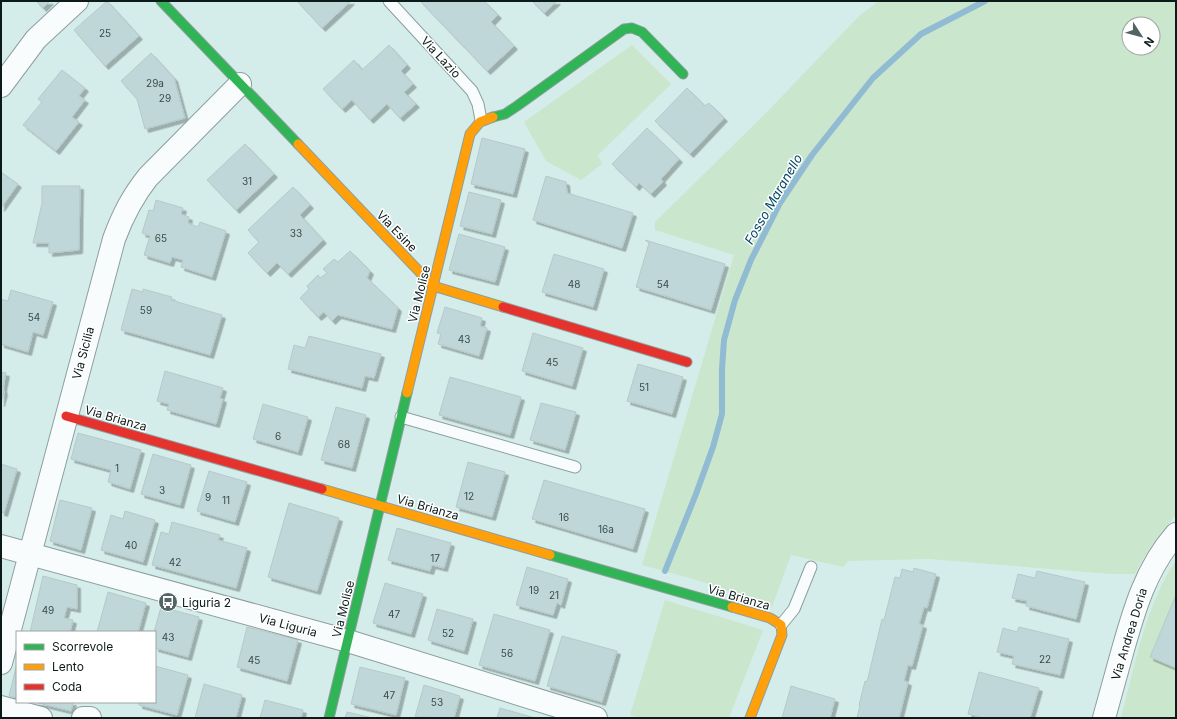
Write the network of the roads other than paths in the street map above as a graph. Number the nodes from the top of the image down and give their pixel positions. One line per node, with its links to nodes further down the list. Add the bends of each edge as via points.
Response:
1 (77, 1): 6 (street, via 36,39)
2 (161, 1): 5 (street, Via Esine)
3 (389, 1): 7 (lane, Via Lazio, via 472,91)
4 (683, 74): 7 (street, via 642,32 628,28 621,30 517,106 502,115)
5 (240, 84): 8 (street, Via Esine); 10 (street, Via Sicilia, via 148,177 135,193 123,215 114,239)
6 (1, 86)
7 (481, 120): 8 (street, Via Molise, via 470,134)
8 (434, 286): 9 (street, Via Esine); 11 (street, Via Molise)
9 (687, 362)
10 (66, 416): 13 (street, Via Brianza); 16 (street, Via Sicilia)
11 (402, 417): 12 (lane); 13 (street, Via Molise)
12 (575, 467)
13 (380, 506): 18 (street, Via Brianza, via 770,618); 19 (street, Via Molise)
14 (1176, 534): 28 (street, Via Andrea Doria, via 1155,563 1133,611)
15 (1, 546): 16 (street, Via Liguria)
16 (30, 554): 19 (street, Via Liguria); 20 (street, Via Sicilia)
17 (811, 567): 18 (lane, via 794,609)
18 (780, 625): 27 (street, via 782,635)
19 (348, 641): 25 (street, Via Molise); 26 (street, Via Liguria)
20 (1, 663)
21 (1, 707): 22 (street)
22 (41, 718)
23 (83, 718): 24 (street)
24 (90, 718)
25 (329, 718)
26 (596, 718)
27 (750, 718)
28 (1104, 718)

